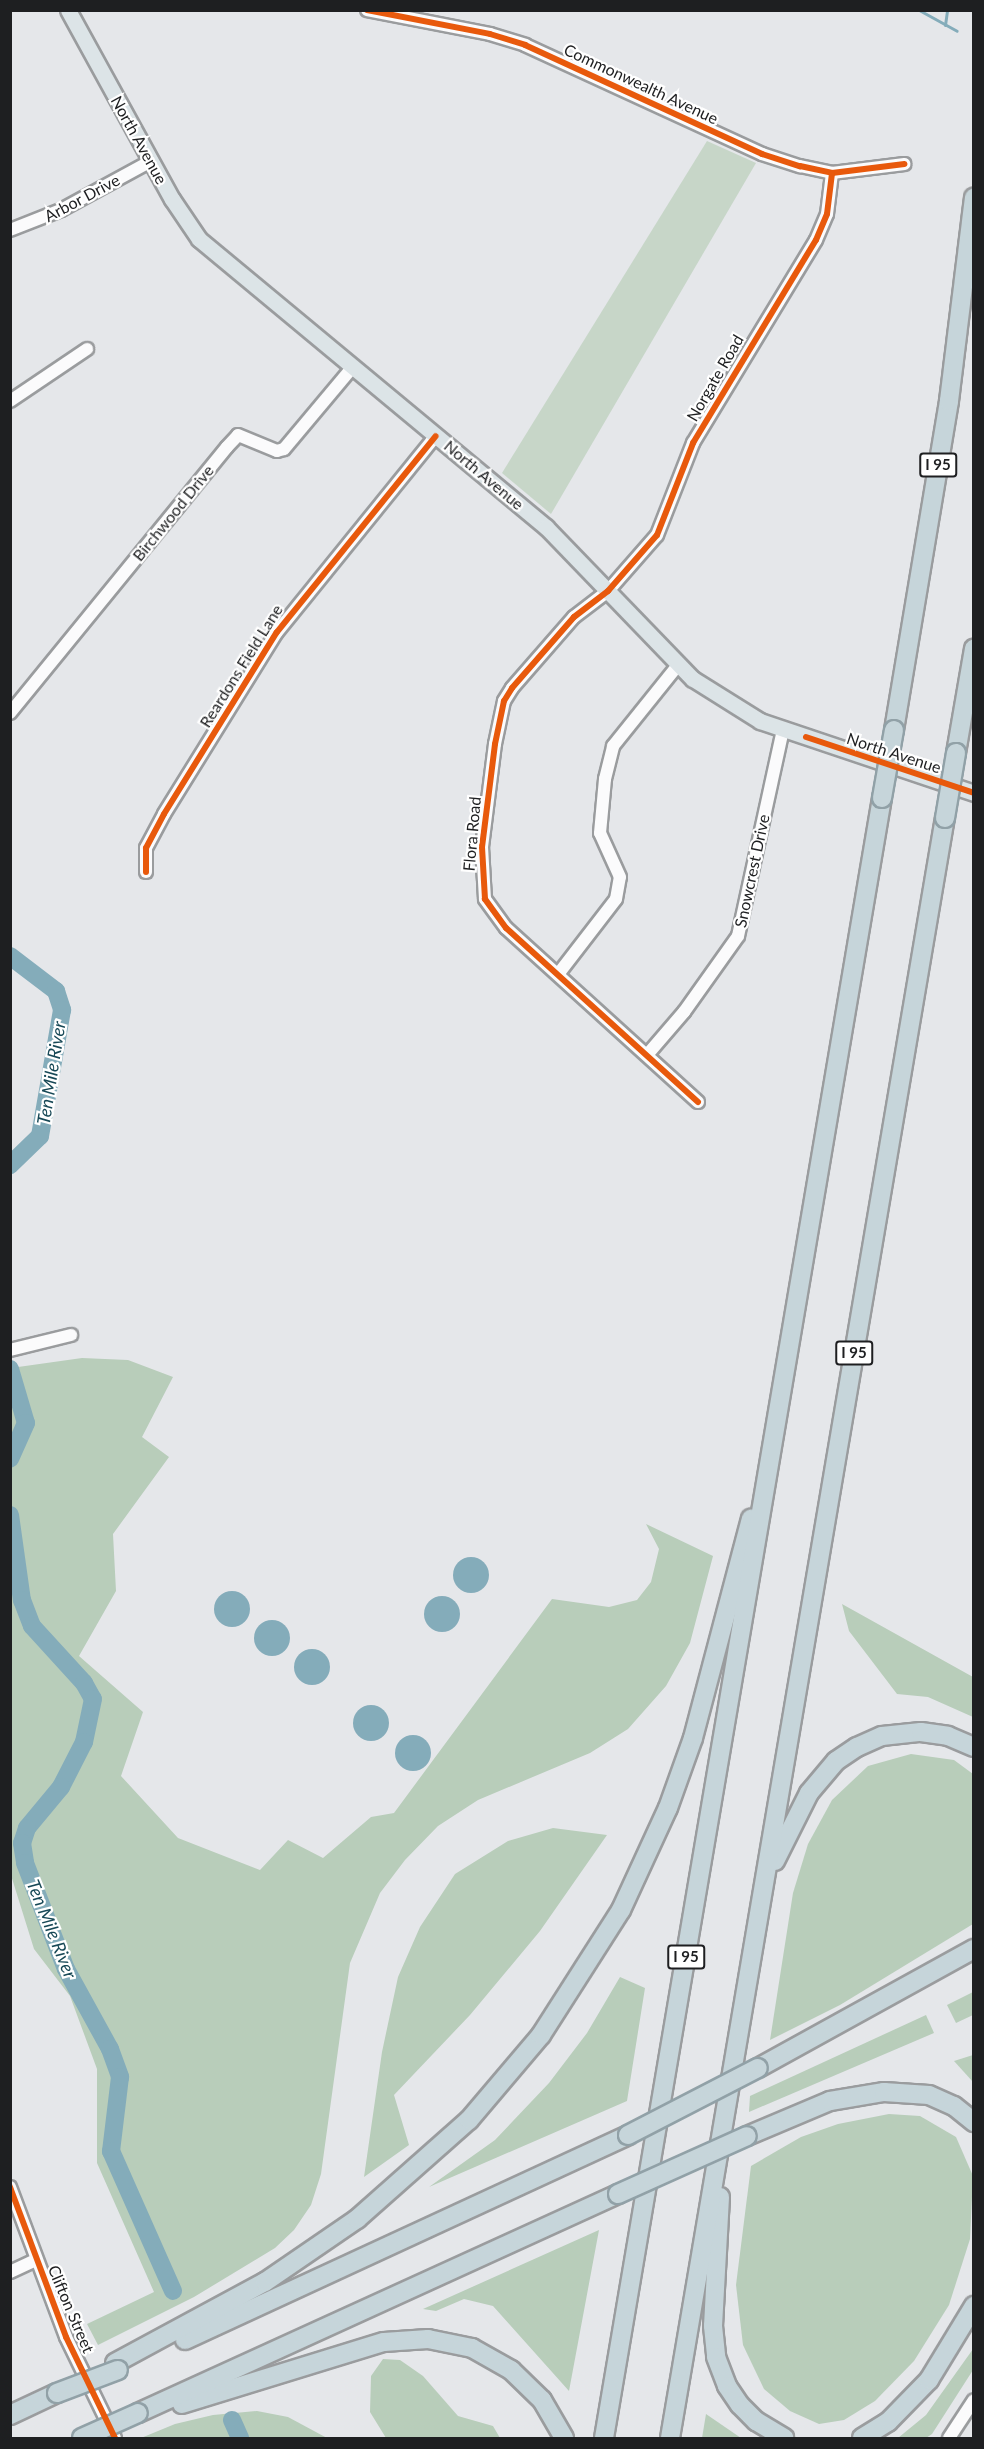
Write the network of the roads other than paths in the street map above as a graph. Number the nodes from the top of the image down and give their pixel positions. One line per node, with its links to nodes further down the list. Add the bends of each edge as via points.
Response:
1 (68, 10): 3 (main road, North Avenue)
2 (367, 10): 5 (street, Commonwealth Avenue, via 490,33 525,45 762,154)
3 (151, 161): 7 (street, Arbor Drive, via 61,210); 9 (main road, North Avenue, via 200,238)
4 (904, 164): 5 (street, Commonwealth Avenue)
5 (832, 173): 12 (street, Norgate Road, via 827,214 816,240 693,443 657,535)
6 (974, 198): 24 (highway, I 95, bridge, via 949,400)
7 (10, 230)
8 (87, 350): 10 (street)
9 (352, 368): 11 (main road, North Avenue); 15 (street, Birchwood Drive, via 285,448 277,451 238,435)
10 (10, 401)
11 (436, 436): 12 (main road, North Avenue, via 546,527); 18 (street, Reardons Field Lane, via 277,632 164,814 146,848)
12 (608, 591): 14 (main road, North Avenue); 19 (street, Flora Road, via 574,617 512,688 504,701 495,744 482,847 484,898 506,928)
13 (974, 649): 26 (highway, I 95, bridge)
14 (679, 664): 16 (main road, North Avenue, via 720,699); 19 (street, via 613,746 605,779 600,833 620,877 616,900)
15 (10, 712)
16 (783, 729): 17 (main road, North Avenue); 20 (street, Snowcrest Drive, via 738,936 684,1012)
17 (974, 794)
18 (146, 872)
19 (559, 973): 20 (street, Flora Road)
20 (647, 1055): 21 (street, Flora Road)
21 (698, 1102)
22 (71, 1335): 23 (street)
23 (10, 1350)
24 (767, 1475): 34 (highway, via 741,1548 699,1715 668,1808 617,1918 541,2035 469,2120 357,2219 265,2283); 42 (highway, I 95)
25 (974, 1747): 26 (highway, via 934,1733 908,1732 882,1736 846,1753 827,1771 801,1807)
26 (764, 1888): 29 (highway, I 95)
27 (974, 1949): 34 (highway, bridge, via 628,2135)
28 (974, 2122): 37 (highway, bridge, via 954,2106 929,2095 884,2092 830,2101 618,2194)
29 (718, 2153): 43 (highway, I 95); 44 (highway, via 720,2213 713,2326 716,2357 722,2376 740,2405)
30 (10, 2187): 31 (street, Clifton Street)
31 (36, 2260): 32 (street); 40 (street, Clifton Street, via 66,2337)
32 (10, 2272)
33 (974, 2306): 45 (highway, via 929,2380 888,2422)
34 (116, 2366): 36 (highway, bridge)
35 (974, 2400): 46 (street)
36 (10, 2415)
37 (140, 2417): 38 (highway, bridge); 39 (highway); 41 (highway, via 384,2342 428,2339 472,2348 511,2370 542,2400)
38 (82, 2439)
39 (107, 2439)
40 (115, 2439)
41 (564, 2439)
42 (604, 2439)
43 (670, 2439)
44 (784, 2439)
45 (862, 2439)
46 (949, 2439)

